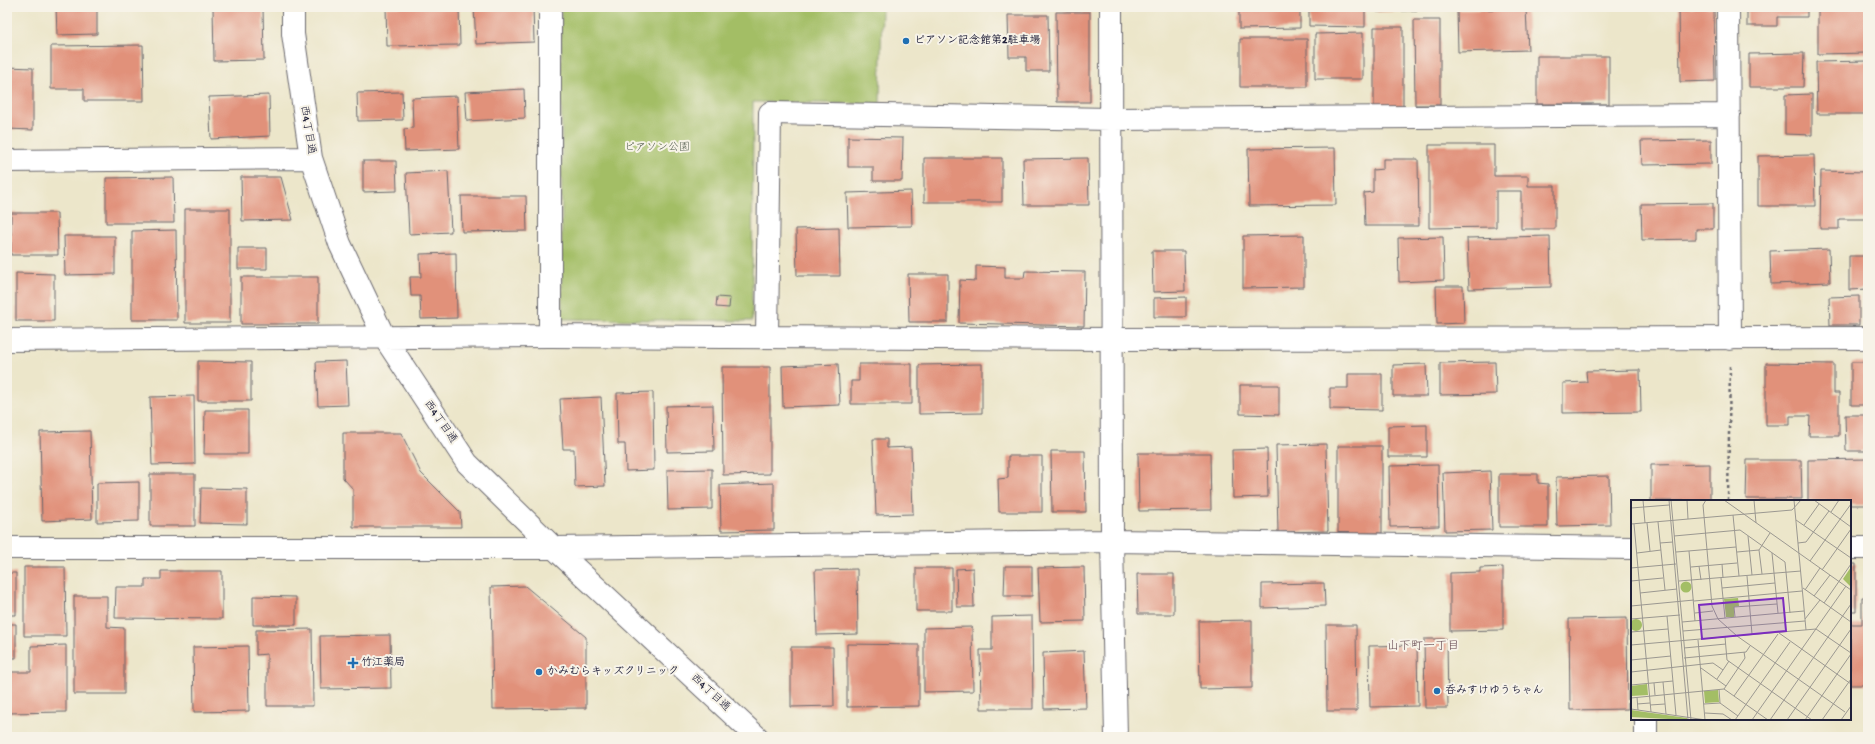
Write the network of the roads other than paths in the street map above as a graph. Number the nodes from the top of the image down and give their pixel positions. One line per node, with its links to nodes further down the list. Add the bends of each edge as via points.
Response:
1 (293, 7): 7 (street, 西4丁目通, via 293,34)
2 (550, 7): 9 (street)
3 (1111, 7): 6 (street)
4 (1728, 7): 5 (street)
5 (1728, 115): 6 (street); 14 (street)
6 (1111, 119): 10 (street, via 770,113); 13 (street)
7 (311, 158): 8 (street); 11 (street, 西4丁目通, via 340,244)
8 (7, 161)
9 (550, 336): 10 (street); 11 (street)
10 (767, 336): 13 (street)
11 (384, 337): 15 (street); 18 (street, 西4丁目通, via 467,463)
12 (1868, 338): 14 (street)
13 (1112, 339): 14 (street); 16 (street)
14 (1730, 339)
15 (7, 340)
16 (1112, 541): 18 (street); 19 (street); 24 (street)
17 (7, 548): 18 (street)
18 (554, 548): 23 (street, 西4丁目通)
19 (1631, 548)
20 (1851, 548): 21 (street)
21 (1868, 548)
22 (1646, 720): 25 (street)
23 (757, 737)
24 (1116, 737)
25 (1646, 737)

